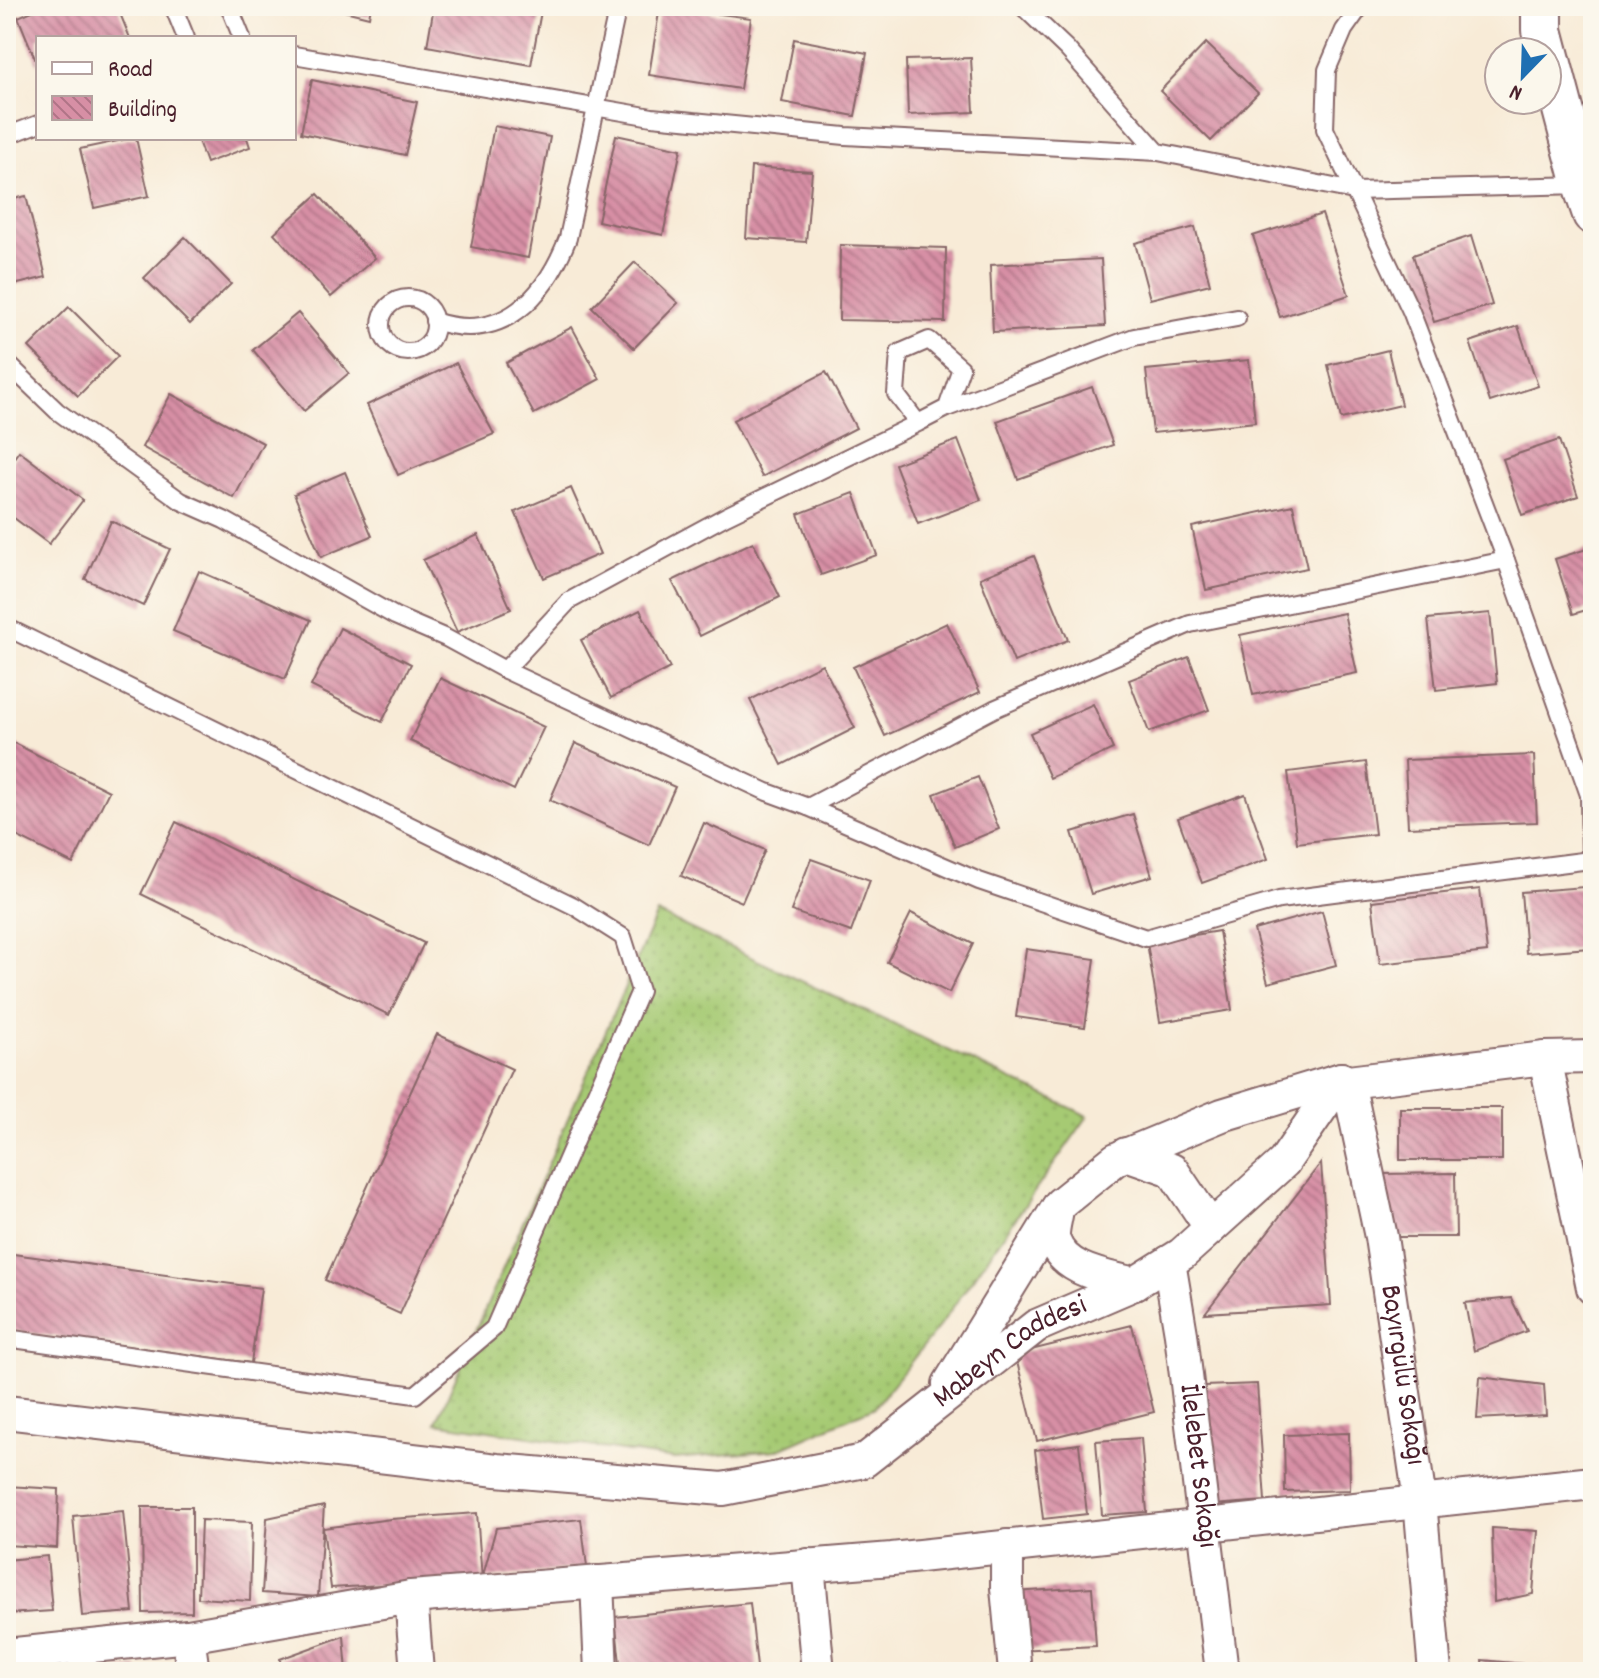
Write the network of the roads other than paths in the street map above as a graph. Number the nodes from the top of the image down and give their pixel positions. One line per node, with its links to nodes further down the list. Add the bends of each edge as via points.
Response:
1 (173, 6): 7 (lane)
2 (229, 6): 8 (lane)
3 (618, 6): 10 (lane)
4 (1022, 6): 13 (lane)
5 (1361, 6): 14 (lane, via 1327,70 1325,129)
6 (1542, 6): 15 (street, via 1542,30)
7 (185, 36)
8 (241, 36)
9 (296, 55): 10 (lane)
10 (597, 106): 13 (lane, via 652,117 845,136); 17 (lane, via 568,238 542,289 499,322 466,328)
11 (36, 125): 12 (lane)
12 (6, 136)
13 (1158, 152): 14 (lane)
14 (1354, 191): 15 (lane); 21 (lane, via 1411,311)
15 (1588, 199)
16 (1237, 318): 19 (lane, via 1134,337)
17 (434, 321)
18 (6, 362): 23 (lane, via 57,411 181,501)
19 (947, 408): 20 (lane); 20 (lane, via 961,368 929,340 899,353 896,394)
20 (918, 423): 23 (lane, via 726,516 569,601)
21 (1506, 560): 24 (lane, via 1190,624 994,709); 24 (lane, via 1589,795 1590,860 1279,900 1146,938 979,881)
22 (6, 627): 34 (lane, via 574,906 623,937 640,991 494,1328 415,1395)
23 (505, 670): 24 (lane)
24 (808, 807)
25 (1593, 1057): 26 (street, Mabeyn Caddesi)
26 (1545, 1058): 27 (street, Mabeyn Caddesi); 33 (street)
27 (1344, 1080): 28 (street, Mabeyn Caddesi, via 1222,1115); 30 (street, Mabeyn Caddesi, via 1284,1162); 38 (street, Bayırgülü Sokağı, via 1381,1237)
28 (1126, 1154): 29 (street, Mabeyn Caddesi); 30 (street, via 1172,1170)
29 (1057, 1209): 32 (street, via 1053,1238 1063,1258); 35 (street, Mabeyn Caddesi)
30 (1211, 1228): 31 (street, Mabeyn Caddesi)
31 (1169, 1262): 32 (street, Mabeyn Caddesi); 39 (street, İlelebet Sokağı)
32 (1134, 1284): 35 (street, Mabeyn Caddesi, via 1036,1326)
33 (1593, 1288)
34 (6, 1338)
35 (938, 1401): 36 (street, via 864,1461 723,1489 497,1470)
36 (6, 1412)
37 (1593, 1483): 38 (street)
38 (1420, 1501): 39 (street); 52 (street, Bayırgülü Sokağı)
39 (1204, 1525): 40 (street); 51 (street, İlelebet Sokağı)
40 (1007, 1546): 41 (street); 50 (street)
41 (808, 1565): 42 (street); 49 (street)
42 (597, 1582): 43 (street); 48 (street)
43 (411, 1597): 44 (street); 47 (street)
44 (188, 1636): 45 (street); 46 (street)
45 (6, 1655)
46 (193, 1672)
47 (417, 1672)
48 (601, 1672)
49 (818, 1672)
50 (1015, 1672)
51 (1222, 1672)
52 (1435, 1672)

